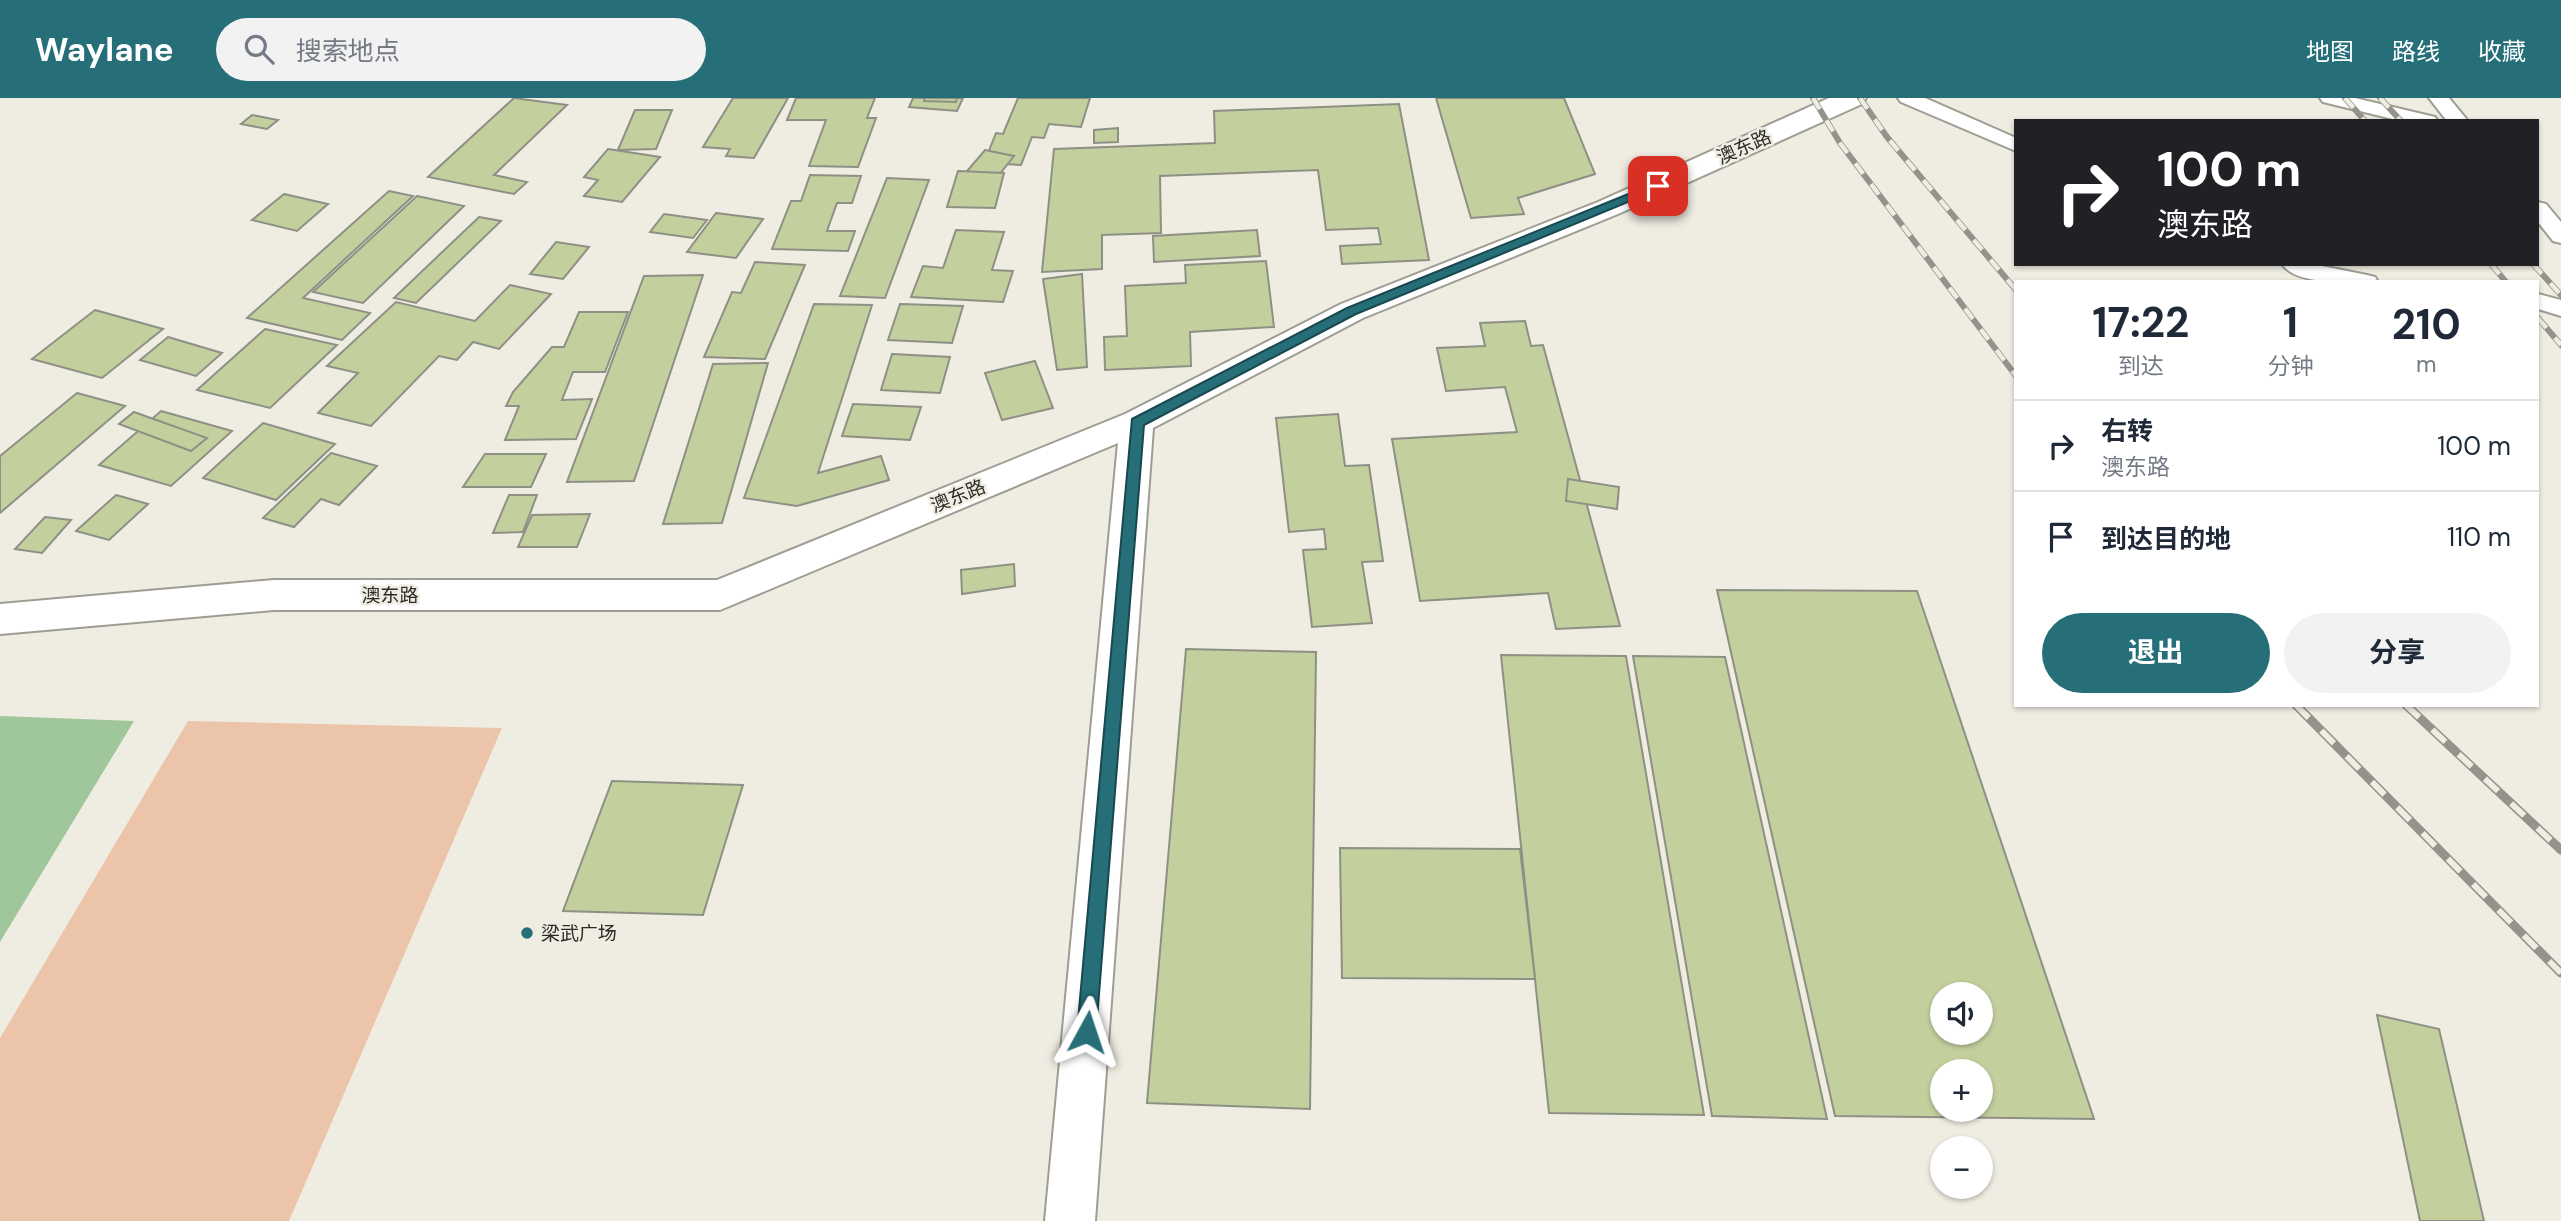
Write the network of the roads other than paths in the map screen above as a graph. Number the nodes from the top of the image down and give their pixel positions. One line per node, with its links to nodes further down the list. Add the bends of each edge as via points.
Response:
1 (1852, 98): 12 (street, 澳东路, via 1608,208 1352,311)
2 (1908, 98): 7 (lane)
3 (2330, 98): 5 (lane)
4 (2439, 98): 6 (lane)
5 (2419, 119)
6 (2456, 119)
7 (2014, 144)
8 (2539, 210): 9 (lane)
9 (2561, 236)
10 (2297, 266): 11 (lane)
11 (2357, 280)
12 (1137, 422): 13 (street, 澳东路, via 720,595 274,595); 14 (street)
13 (0, 619)
14 (1070, 1221)

